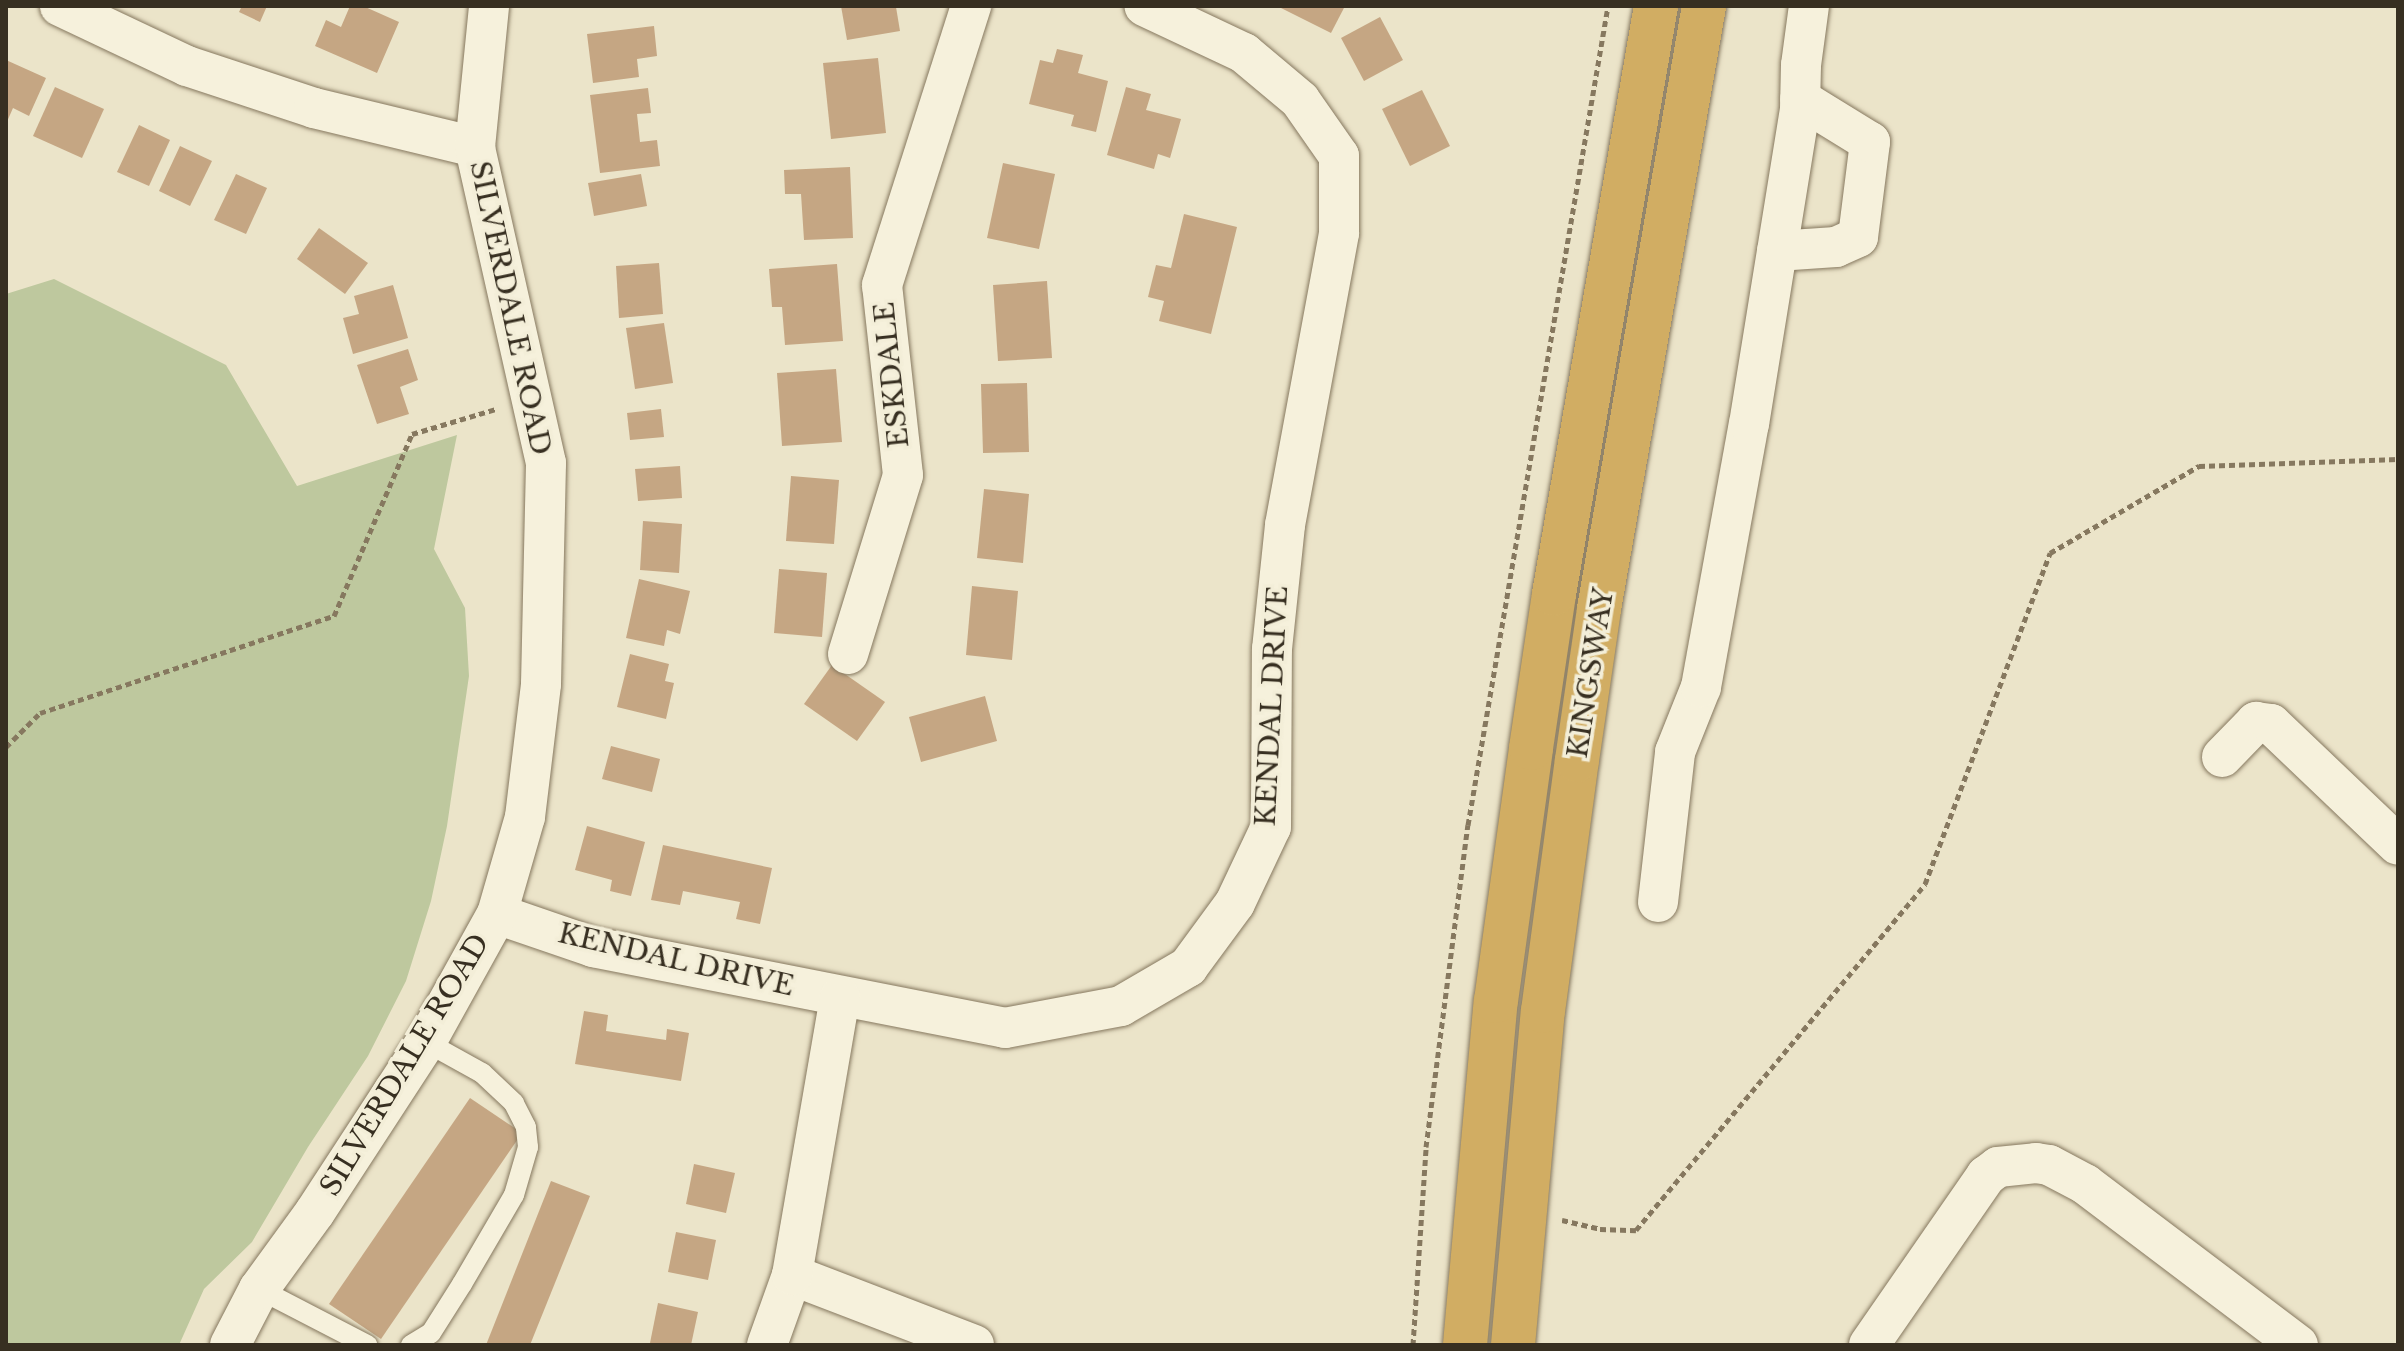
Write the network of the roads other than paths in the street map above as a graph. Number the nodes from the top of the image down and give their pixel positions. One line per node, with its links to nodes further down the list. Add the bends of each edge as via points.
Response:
1 (60, 6): 9 (street, via 201,70 314,108)
2 (489, 6): 9 (street, SILVERDALE ROAD)
3 (971, 6): 11 (street, ESKDALE, via 882,285 903,475)
4 (1144, 6): 16 (street, KENDAL DRIVE, via 1244,53 1300,100 1339,156 1339,233 1285,525 1272,649 1271,827 1235,903 1188,967 1121,1006 1005,1028)
5 (1656, 6): 25 (highway, KINGSWAY, via 1528,763 1496,1001)
6 (1704, 6): 26 (highway, KINGSWAY, via 1599,609 1543,1011)
7 (1809, 6): 8 (street)
8 (1800, 99): 10 (street); 10 (street, via 1870,142 1858,237 1836,247)
9 (475, 147): 15 (street, SILVERDALE ROAD, via 546,463 541,684 525,817)
10 (1777, 251): 14 (street, via 1704,671 1675,752)
11 (848, 654)
12 (2222, 757): 13 (street, via 2256,722 2271,724)
13 (2398, 845)
14 (1658, 902)
15 (497, 914): 16 (street, KENDAL DRIVE, via 593,947); 17 (street, SILVERDALE ROAD)
16 (840, 997): 18 (street)
17 (426, 1042): 19 (street, SILVERDALE ROAD); 22 (lane, via 482,1073 514,1103 526,1127 528,1147 514,1195 462,1284 431,1333)
18 (792, 1275): 23 (street); 24 (street)
19 (259, 1289): 20 (street, SILVERDALE ROAD); 21 (lane)
20 (230, 1345)
21 (367, 1345)
22 (411, 1345)
23 (767, 1345)
24 (974, 1345)
25 (1465, 1345)
26 (1513, 1345)
27 (1869, 1345): 28 (street, via 1986,1176 1998,1167 2024,1163 2049,1165 2085,1184)
28 (2298, 1345)

